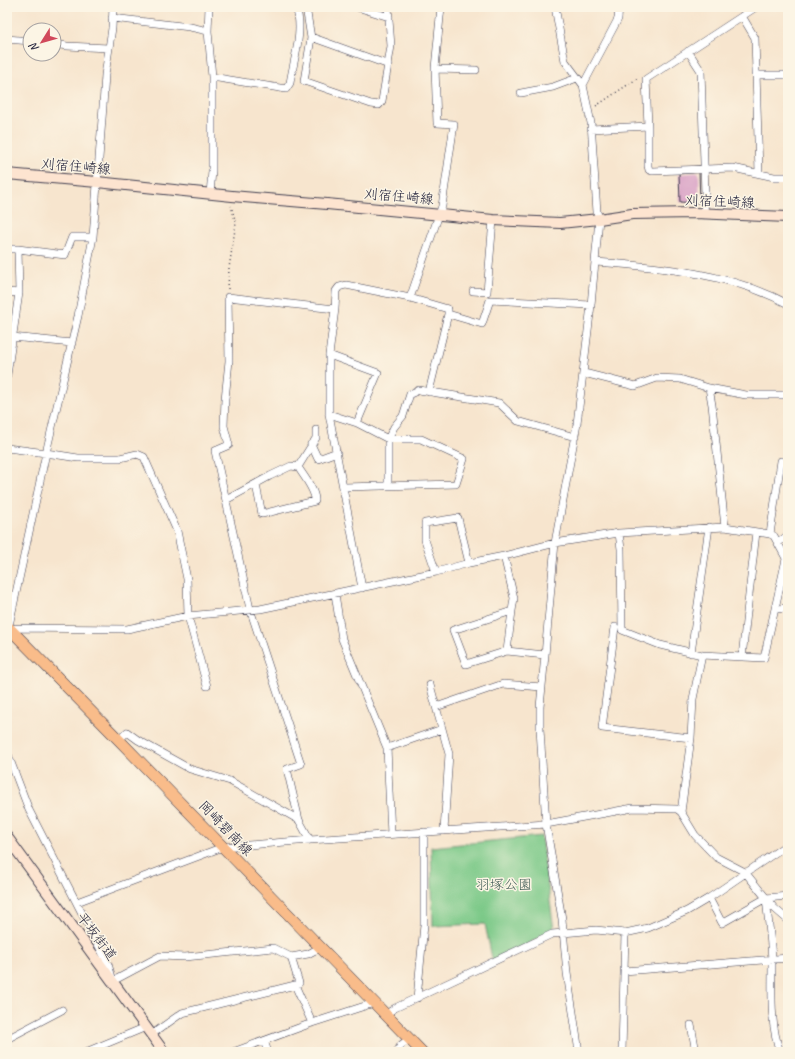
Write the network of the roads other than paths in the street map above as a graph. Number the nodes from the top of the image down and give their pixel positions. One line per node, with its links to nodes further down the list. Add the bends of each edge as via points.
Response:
1 (113, 7): 13 (street)
2 (209, 7): 14 (street)
3 (296, 7): 26 (street, via 300,24 299,34 290,83 286,89)
4 (306, 7): 15 (street)
5 (357, 7): 12 (street)
6 (388, 7): 12 (street)
7 (441, 7): 22 (street)
8 (555, 7): 27 (street, via 565,61)
9 (618, 7): 28 (street, via 618,19)
10 (756, 7): 11 (street)
11 (742, 16): 20 (street); 24 (street, via 755,38)
12 (388, 17): 21 (street, via 391,46)
13 (112, 18): 14 (street); 19 (street)
14 (208, 31): 26 (street)
15 (311, 37): 21 (street); 21 (street, via 304,81 379,105)
16 (7, 39): 17 (street)
17 (22, 40)
18 (62, 45): 19 (street)
19 (108, 48): 36 (street)
20 (688, 51): 30 (street, via 646,80); 32 (street, via 701,71)
21 (389, 65)
22 (435, 69): 23 (street); 38 (street, via 437,123 454,124)
23 (476, 70)
24 (756, 75): 25 (street); 33 (street)
25 (788, 75)
26 (212, 77): 37 (street)
27 (577, 78): 28 (street); 29 (street, via 553,87)
28 (583, 86): 31 (street)
29 (521, 93)
30 (648, 126): 31 (street); 32 (street, via 649,170)
31 (591, 129): 41 (street)
32 (704, 169): 33 (street, via 733,168); 39 (street)
33 (759, 173): 35 (street)
34 (7, 174): 36 (main road, 刈宿住崎線)
35 (788, 177)
36 (97, 182): 37 (main road, 刈宿住崎線); 43 (street)
37 (210, 194): 38 (main road, 刈宿住崎線)
38 (440, 214): 42 (main road, 刈宿住崎線); 50 (street)
39 (704, 214): 40 (main road, 刈宿住崎線); 41 (main road, 刈宿住崎線, via 632,214)
40 (788, 217)
41 (599, 219): 42 (main road, 刈宿住崎線, via 560,223); 46 (street)
42 (493, 220): 47 (street, via 487,292)
43 (93, 237): 45 (street, via 72,237 65,255); 56 (street)
44 (7, 249): 45 (street)
45 (18, 249): 49 (street)
46 (596, 262): 51 (street, via 658,267 743,284); 52 (street)
47 (473, 291)
48 (7, 292): 49 (street)
49 (19, 293): 55 (street)
50 (410, 298): 53 (street, via 346,284 336,291); 54 (street, via 448,309)
51 (788, 304)
52 (591, 305): 54 (street, via 490,300 482,324); 58 (street)
53 (335, 309): 57 (street); 77 (street, via 228,297 229,361 224,426 230,445 215,451)
54 (448, 314): 61 (street)
55 (12, 337): 56 (street); 59 (street)
56 (72, 343): 70 (street)
57 (329, 355): 63 (street); 64 (street, via 378,372)
58 (584, 373): 60 (street, via 635,386 657,378 680,379); 66 (street)
59 (7, 375)
60 (709, 388): 62 (street, via 746,395); 79 (street)
61 (429, 392): 66 (street, via 499,403 518,420); 67 (street, via 419,390 410,394 403,416)
62 (788, 395)
63 (329, 414): 64 (street); 71 (street)
64 (357, 423): 67 (street)
65 (316, 430): 68 (street, via 316,438)
66 (575, 437): 85 (street)
67 (388, 439): 75 (street); 75 (street, via 421,439 464,460 456,484)
68 (311, 444): 71 (street, via 318,459); 73 (street)
69 (7, 448): 70 (street)
70 (46, 452): 96 (street, via 78,458 120,458 137,454 144,457 177,530 187,579); 99 (street)
71 (337, 452): 76 (street)
72 (781, 461): 82 (street)
73 (298, 467): 74 (street, via 291,466); 74 (street, via 316,501 262,514)
74 (256, 485): 77 (street)
75 (388, 485): 76 (street)
76 (344, 487): 90 (street)
77 (226, 500): 94 (street)
78 (709, 527): 79 (street); 81 (street); 101 (street)
79 (725, 527): 80 (street)
80 (756, 532): 82 (street); 104 (street)
81 (619, 533): 85 (street); 98 (street)
82 (770, 534): 84 (street)
83 (788, 535): 84 (street)
84 (778, 542): 87 (street)
85 (555, 543): 86 (street); 102 (street)
86 (504, 556): 88 (street); 95 (street, via 514,598)
87 (787, 561): 92 (street)
88 (469, 563): 89 (street); 89 (street, via 458,518 425,523 425,540)
89 (436, 572): 90 (street)
90 (362, 588): 91 (street)
91 (335, 594): 94 (street); 112 (street, via 342,639)
92 (776, 608): 93 (street); 104 (street, via 764,658)
93 (788, 608)
94 (250, 609): 96 (street); 115 (street, via 301,764 287,770)
95 (512, 611): 100 (street); 100 (street, via 453,630 466,664)
96 (188, 616): 99 (street, via 127,629); 105 (street)
97 (607, 623): 98 (street)
98 (619, 628): 101 (street, via 660,645); 110 (street, via 602,728)
99 (8, 630): 111 (main road, 岡崎碧南線)
100 (507, 651): 102 (street)
101 (691, 653): 103 (street)
102 (546, 655): 107 (street)
103 (702, 656): 104 (street); 110 (street, via 694,698)
104 (742, 657)
105 (207, 686)
106 (430, 686): 108 (street)
107 (542, 687): 108 (street, via 503,684); 116 (street, via 540,729)
108 (436, 707): 109 (street)
109 (442, 729): 112 (street); 117 (street, via 449,754)
110 (691, 738): 114 (street)
111 (119, 740): 115 (street, via 128,732 190,769 230,782); 123 (main road, 岡崎碧南線)
112 (387, 748): 119 (street)
113 (7, 752): 128 (street, via 29,810)
114 (681, 812): 116 (street, via 676,809 633,808); 124 (street, via 695,835 716,857)
115 (299, 820): 121 (street)
116 (546, 824): 117 (street); 130 (street)
117 (444, 831): 118 (street)
118 (424, 832): 119 (street); 139 (street, via 424,925)
119 (391, 834): 121 (street)
120 (7, 837): 137 (main road, 平坂街道)
121 (310, 840): 123 (street)
122 (788, 844): 124 (street)
123 (223, 847): 128 (street); 132 (main road, 岡崎碧南線)
124 (745, 872): 126 (street); 127 (street)
125 (788, 896): 127 (street)
126 (709, 898): 127 (street, via 722,923); 131 (street, via 648,928)
127 (766, 898): 129 (street); 135 (street)
128 (77, 902): 137 (street, via 108,964)
129 (788, 920)
130 (563, 933): 131 (street, via 596,930); 139 (street, via 552,934); 155 (street)
131 (625, 933): 136 (street)
132 (321, 947): 133 (street, via 308,954); 140 (main road, 岡崎碧南線)
133 (291, 957): 137 (street, via 273,948 186,957 160,956); 138 (street, via 299,983)
134 (788, 958): 135 (street)
135 (771, 960): 136 (street); 158 (street, via 774,1031)
136 (624, 971): 156 (street)
137 (113, 981): 145 (main road, 平坂街道)
138 (295, 985): 143 (street); 145 (street, via 182,1013)
139 (417, 998): 142 (street)
140 (374, 1003): 142 (main road, 岡崎碧南線); 143 (street)
141 (62, 1010): 146 (street)
142 (385, 1015): 147 (main road, 岡崎碧南線)
143 (312, 1023): 148 (street)
144 (691, 1025): 157 (street)
145 (148, 1031): 149 (street); 150 (main road, 平坂街道)
146 (7, 1039)
147 (409, 1039): 153 (street); 154 (main road, 岡崎碧南線)
148 (264, 1041): 151 (street); 152 (street)
149 (86, 1052)
150 (164, 1052)
151 (234, 1052)
152 (268, 1052)
153 (397, 1052)
154 (422, 1052)
155 (580, 1052)
156 (622, 1052)
157 (696, 1052)
158 (780, 1052)

